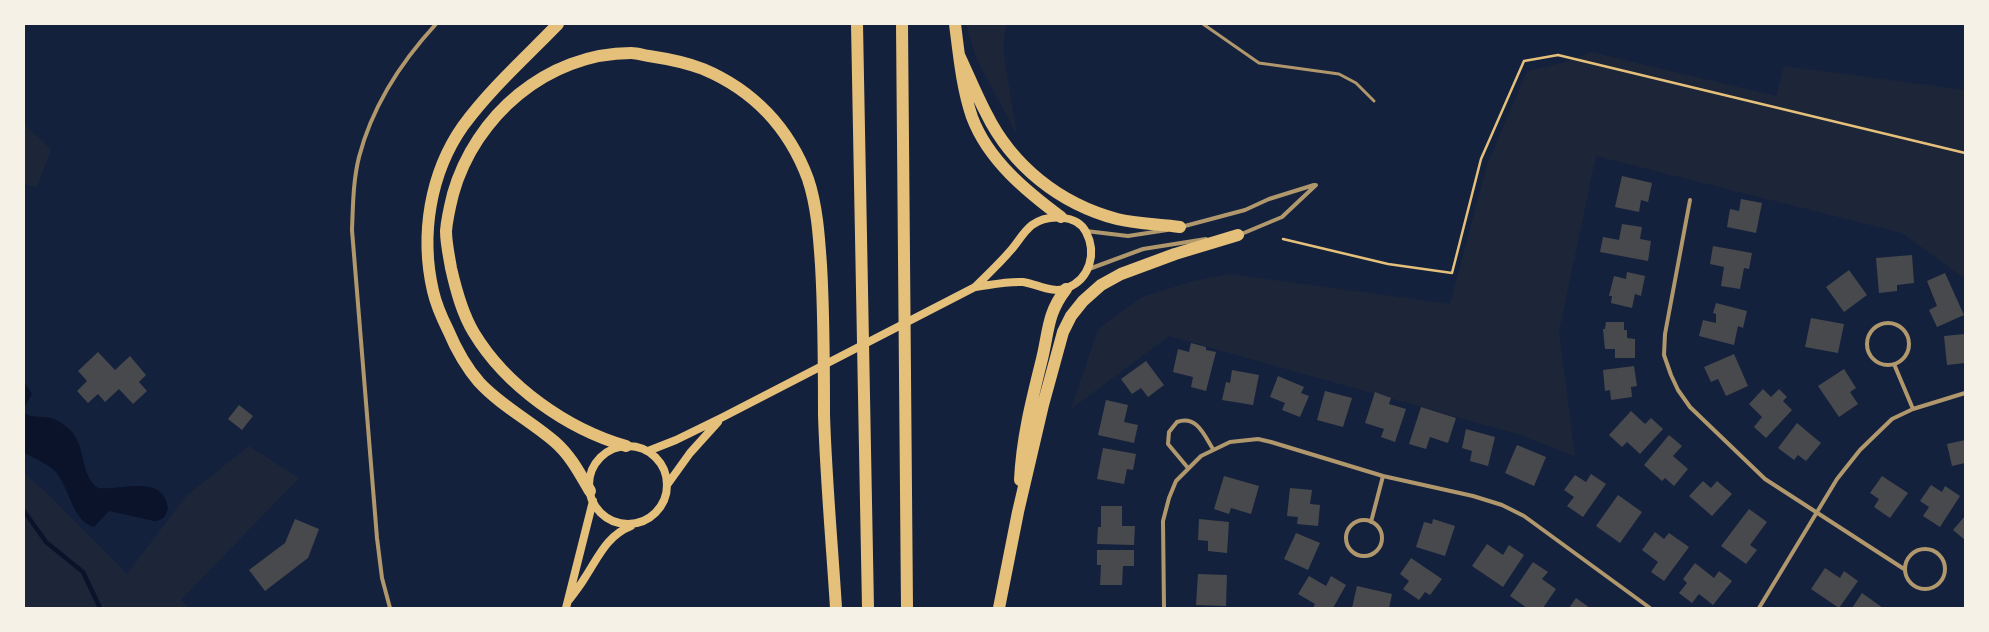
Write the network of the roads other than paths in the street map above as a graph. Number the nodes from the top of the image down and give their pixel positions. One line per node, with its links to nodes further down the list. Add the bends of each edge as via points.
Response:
1 (436, 24): 34 (street, via 418,44 386,90 368,129 359,159 354,194 352,230 377,538 382,578)
2 (558, 24): 27 (highway, via 478,107 449,148 431,200 427,253 433,293 454,344 469,370 493,394 564,451 578,469)
3 (857, 24): 36 (highway)
4 (902, 24): 37 (highway)
5 (955, 24): 7 (highway)
6 (1203, 24): 8 (lane, via 1259,63 1339,74 1356,83)
7 (959, 55): 10 (highway, via 966,94 978,131 1009,173); 11 (highway, via 996,130 1016,157 1043,183 1069,200 1101,214 1130,221)
8 (1374, 101)
9 (1690, 200): 29 (street, via 1666,334 1664,355 1671,375 1690,407 1765,478)
10 (1061, 217): 12 (main road); 15 (main road, via 1048,218 1032,225)
11 (1180, 227): 12 (street, via 1128,236); 13 (street, via 1316,185 1282,216)
12 (1086, 231): 14 (main road, via 1091,247)
13 (1238, 235): 14 (street, via 1142,249); 28 (highway, via 1124,272 1101,285 1083,300 1071,316 1061,340)
14 (1089, 269): 16 (main road, via 1083,277)
15 (975, 287): 16 (main road, via 1022,282 1052,289); 20 (main road)
16 (1066, 288): 28 (highway, via 1056,302 1049,320 1028,412 1020,466)
17 (1894, 364): 17 (street, via 1875,360 1868,349 1869,335 1878,325 1898,325 1908,335 1906,356); 19 (street)
18 (1965, 393): 19 (street)
19 (1912, 410): 29 (street, via 1892,419 1860,450 1837,479)
20 (723, 417): 23 (main road); 26 (main road, via 690,453)
21 (626, 446): 23 (main road); 27 (main road, via 613,449 602,456 594,466 590,478); 35 (highway, via 569,424 540,403 498,364 474,333 466,315 454,280 446,232 450,204 466,158 498,112 522,91 548,74 588,59 632,53 685,61 722,77 746,92 781,129 796,153 809,182 819,237 825,422)
22 (1213, 449): 24 (street); 24 (street, via 1194,423 1182,420 1176,422 1169,432 1168,444); 25 (street, via 1230,442 1258,439)
23 (648, 451): 26 (main road, via 662,466)
24 (1188, 468): 39 (street, via 1176,481 1163,521)
25 (1383, 476): 30 (street); 40 (street, via 1502,505 1518,513)
26 (667, 485): 31 (main road, via 665,498 659,509 650,518)
27 (591, 496): 31 (main road, via 601,512 611,520 624,524); 33 (main road)
28 (1018, 512): 38 (highway)
29 (1818, 512): 32 (street); 41 (street)
30 (1372, 522): 30 (street, via 1360,521 1348,531 1347,543 1359,555 1376,552 1382,542 1380,530)
31 (638, 523): 33 (main road, via 622,529 612,537)
32 (1904, 569): 32 (street, via 1909,581 1927,589 1939,583 1944,571 1942,558 1932,550 1926,549 1919,550 1909,557)
33 (567, 605)
34 (390, 608)
35 (836, 608)
36 (868, 608)
37 (907, 608)
38 (999, 608)
39 (1164, 608)
40 (1650, 608)
41 (1759, 608)

